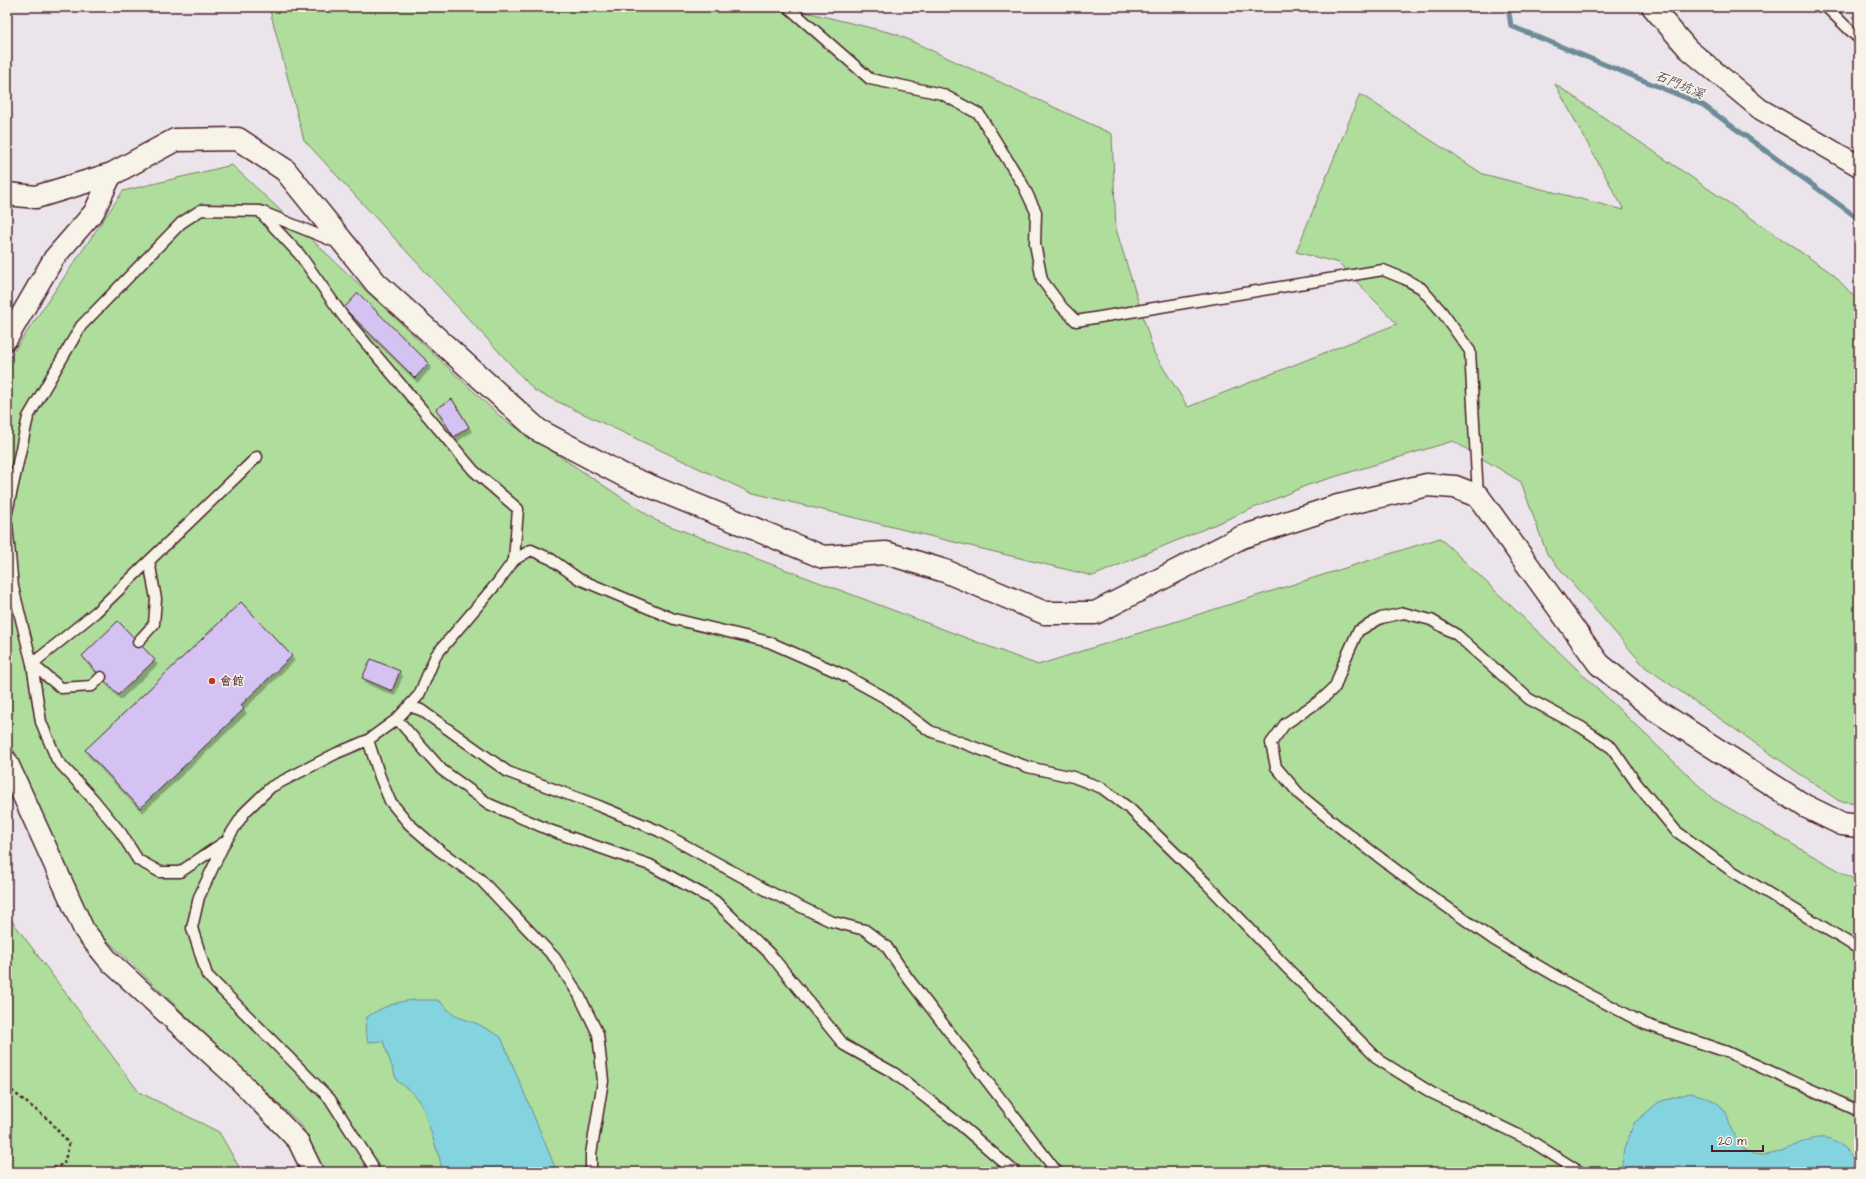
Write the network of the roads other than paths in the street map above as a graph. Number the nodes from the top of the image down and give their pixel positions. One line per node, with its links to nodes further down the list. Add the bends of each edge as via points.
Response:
1 (788, 7): 12 (lane, via 870,79 942,94 979,114 1024,185 1036,212 1034,244 1042,280 1076,321 1383,270 1421,288 1470,351)
2 (1652, 7): 5 (street, via 1688,49 1760,109)
3 (1826, 7): 4 (lane)
4 (1859, 39)
5 (1859, 166)
6 (112, 174): 7 (street, via 36,197); 9 (street, via 175,140 238,139 285,170); 10 (street, via 94,212 54,258)
7 (7, 194)
8 (260, 211): 9 (lane); 13 (lane, via 201,210 181,223 81,326 28,417); 15 (lane, via 300,255 343,316 474,471 518,509)
9 (347, 246): 12 (street, via 376,283 538,430 623,475 823,557 886,553 945,571 1045,613 1095,613 1242,537 1338,506 1427,485 1456,487)
10 (7, 340)
11 (257, 457): 16 (lane)
12 (1478, 496): 24 (street, via 1599,664 1654,709 1805,806 1842,824)
13 (7, 512)
14 (7, 524): 18 (lane, via 13,587)
15 (514, 560): 20 (lane, via 436,655 419,695); 33 (lane, via 531,550 551,559 578,579 674,619 769,642 844,675 884,697 930,731 1028,767 1073,777 1102,788 1130,809 1197,874 1379,1060 1432,1093 1531,1141)
16 (149, 561): 17 (lane, via 156,599 154,624); 18 (lane, via 96,612)
17 (138, 642)
18 (32, 664): 19 (lane, via 61,688 92,686); 25 (lane, via 41,722 57,760 94,800 138,860 160,872 180,872)
19 (101, 677)
20 (409, 706): 21 (lane); 32 (lane, via 421,710 508,772 659,831 768,891 830,921 865,930 886,946 911,983)
21 (397, 719): 22 (lane); 31 (lane, via 442,770 489,804 552,831 650,865 715,901 770,954 844,1045 894,1073 958,1122)
22 (368, 740): 25 (lane, via 271,787 246,812); 30 (lane, via 390,801 409,824 440,851 480,879 556,958 579,995 598,1034 603,1081 591,1154)
23 (7, 761): 28 (street, via 84,930 109,961 237,1078 298,1141)
24 (1859, 826)
25 (226, 840): 29 (lane, via 199,897 192,928 207,974 330,1099 371,1163)
26 (1859, 949): 27 (lane, via 1729,869 1676,831 1637,784 1612,748 1581,727 1529,699 1457,635 1431,620 1404,613 1382,618 1358,631 1335,687 1321,700 1285,724 1271,743 1276,768 1300,795 1424,891 1494,940 1570,985 1645,1024 1727,1052)
27 (1859, 1112)
28 (313, 1172)
29 (374, 1172)
30 (591, 1172)
31 (1015, 1172)
32 (1057, 1172)
33 (1580, 1172)

